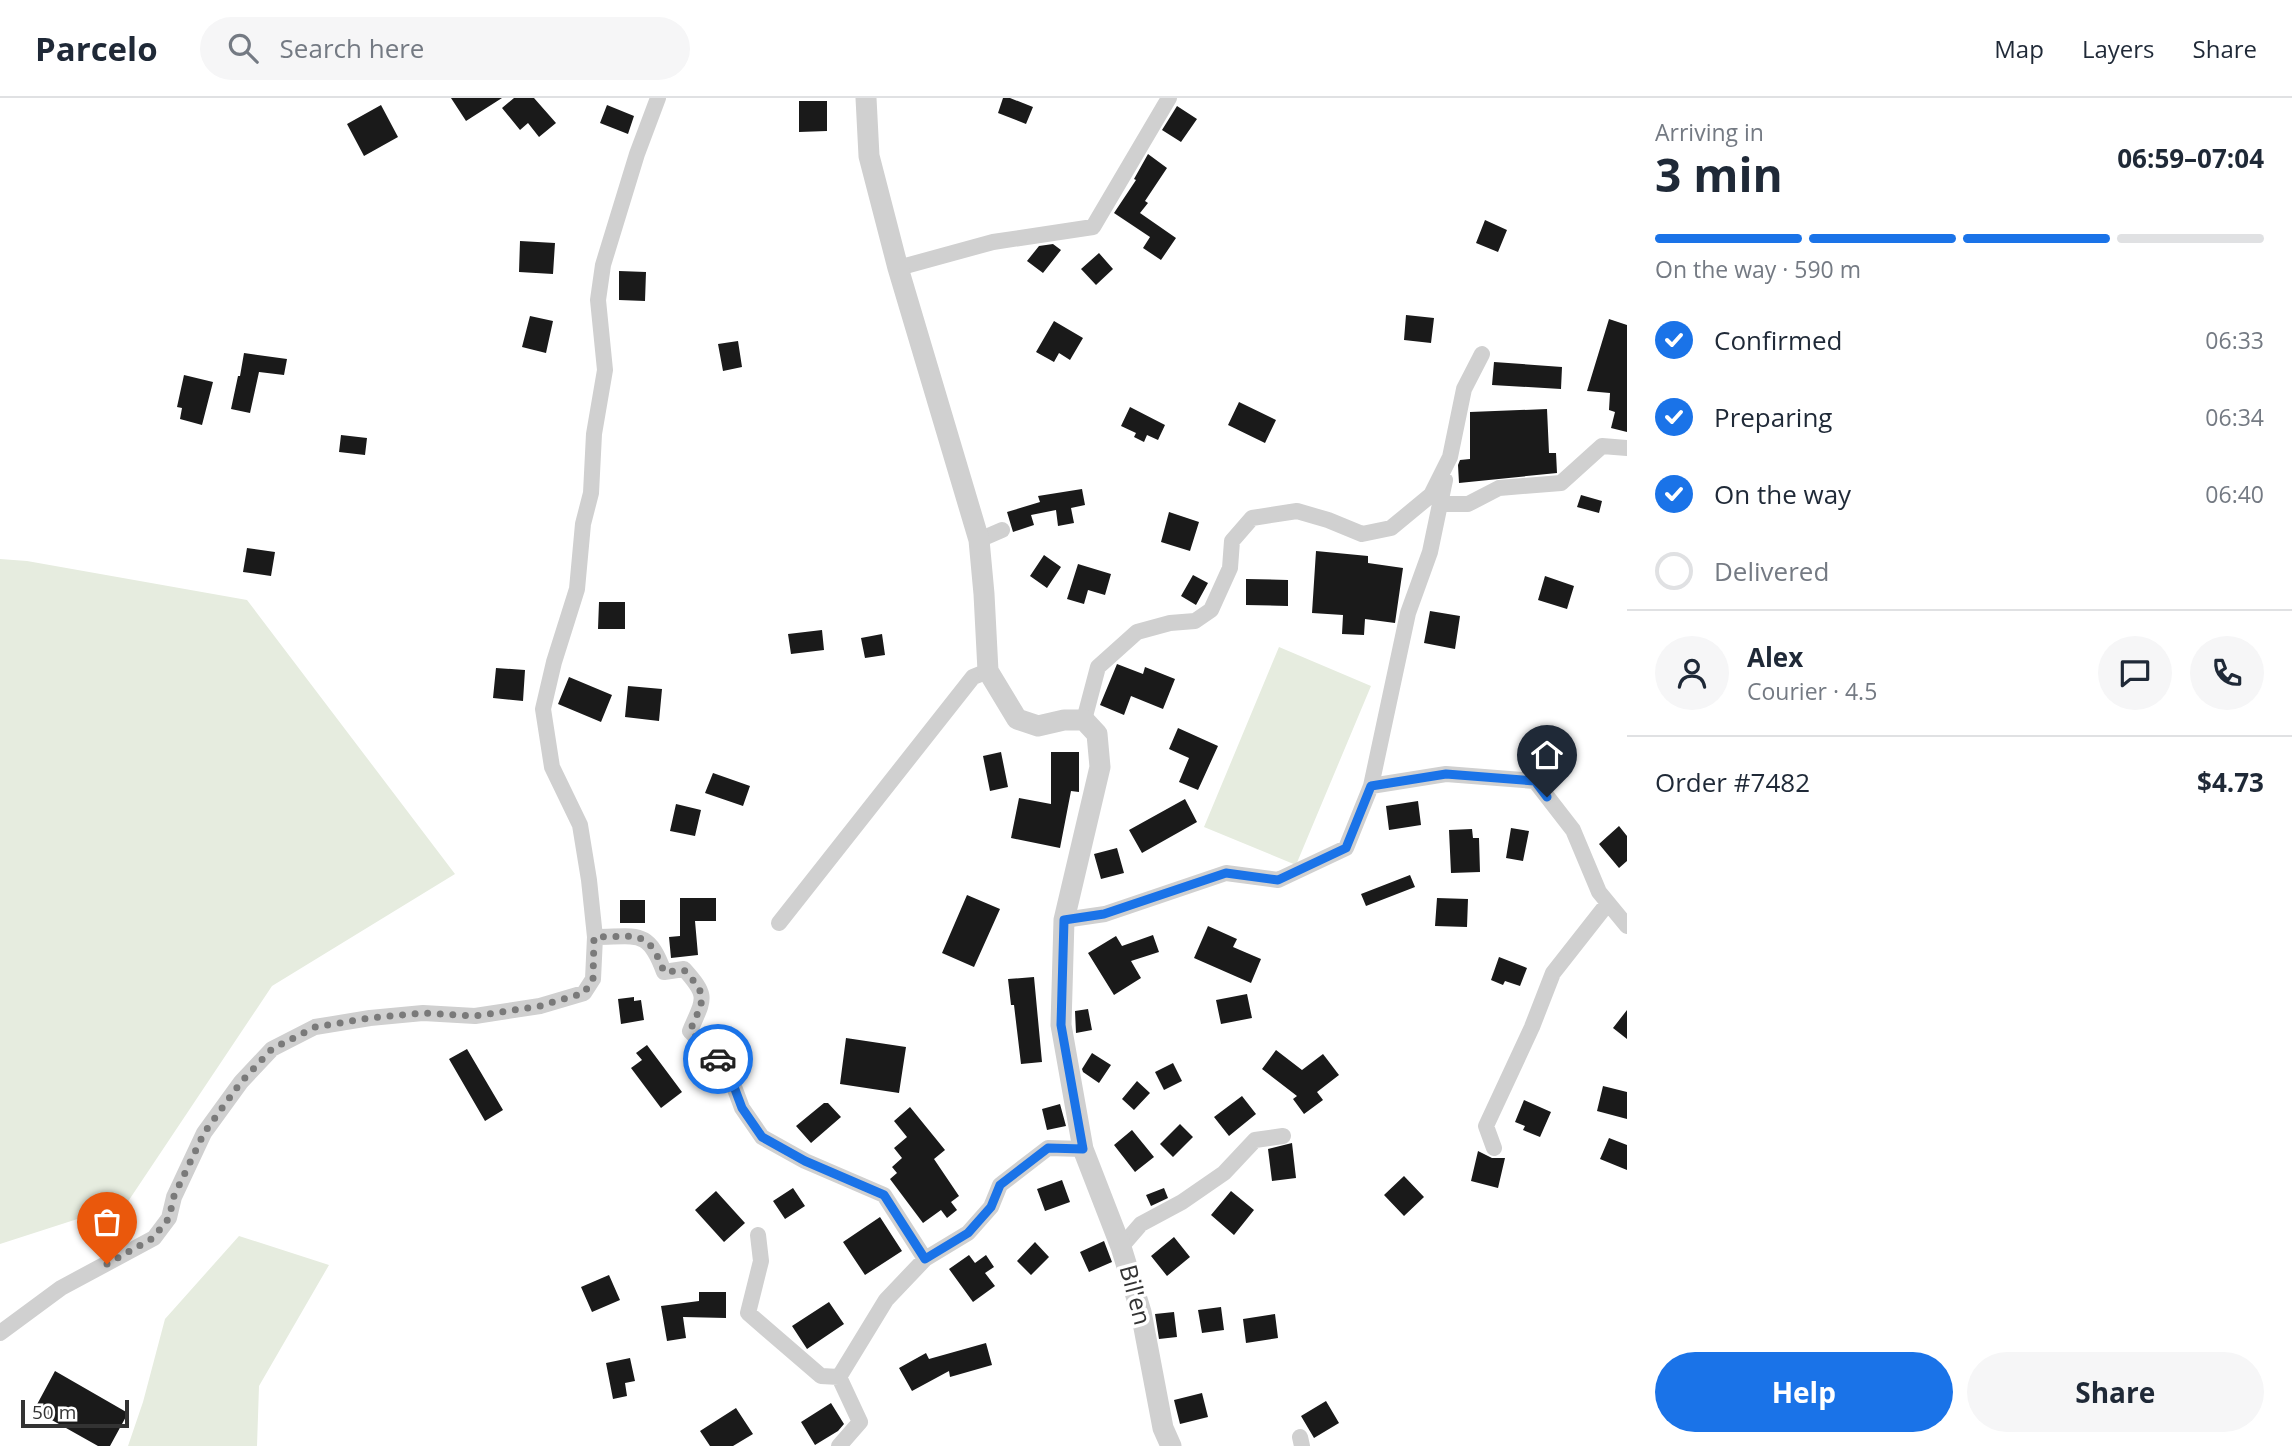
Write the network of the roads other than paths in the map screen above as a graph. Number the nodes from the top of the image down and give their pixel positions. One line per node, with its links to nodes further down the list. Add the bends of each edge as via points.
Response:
1 (658, 98): 18 (street, via 603,265 598,300 605,370 594,434 591,493 577,589 543,709 552,767 580,825)
2 (866, 98): 4 (street, via 869,156)
3 (1169, 98): 4 (street, via 1093,227 993,242)
4 (898, 268): 10 (street)
5 (1482, 354): 7 (street, via 1464,389)
6 (1627, 448): 8 (street, via 1602,446 1561,483 1499,488 1468,503)
7 (1450, 457): 8 (street); 12 (street, via 1431,495 1391,528 1362,534 1297,511 1252,519 1232,541 1230,568 1211,610 1195,621 1137,632 1098,667)
8 (1440, 504): 13 (street, via 1430,552 1408,613)
9 (1002, 530): 10 (street)
10 (979, 540): 11 (street)
11 (988, 671): 12 (street, via 1017,719 1038,726); 16 (street, via 973,677)
12 (1084, 720): 15 (street, Bil'en, via 1097,734 1100,767)
13 (1371, 786): 14 (street, via 1446,774 1535,781 1573,830); 15 (street, via 1346,848 1278,880 1226,873 1104,914)
14 (1608, 903): 17 (street); 20 (street, via 1553,973 1486,1126)
15 (1064, 920): 21 (street, Bil'en, via 1061,1025)
16 (779, 923)
17 (1627, 926)
18 (594, 937): 24 (street, via 639,937 655,948 664,972 684,970 701,989 702,1003 690,1031 727,1068 742,1108 762,1137 884,1195); 25 (street, via 593,979 584,993 540,1006 475,1016 423,1013 315,1027 272,1049 204,1133 174,1196 169,1218 153,1238 61,1288)
19 (1283, 1136): 23 (street, via 1255,1140 1224,1173 1141,1224)
20 (1494, 1148)
21 (1083, 1149): 23 (street, Bil'en); 24 (street, via 1048,1148 1000,1185 991,1207 968,1233)
22 (758, 1235): 26 (street, via 761,1261 748,1313 821,1376)
23 (1121, 1247): 28 (street, Bil'en, via 1141,1312 1163,1428)
24 (925, 1259): 26 (street, via 886,1300)
25 (0, 1333)
26 (839, 1377): 27 (street, via 860,1422)
27 (839, 1446)
28 (1171, 1446)

